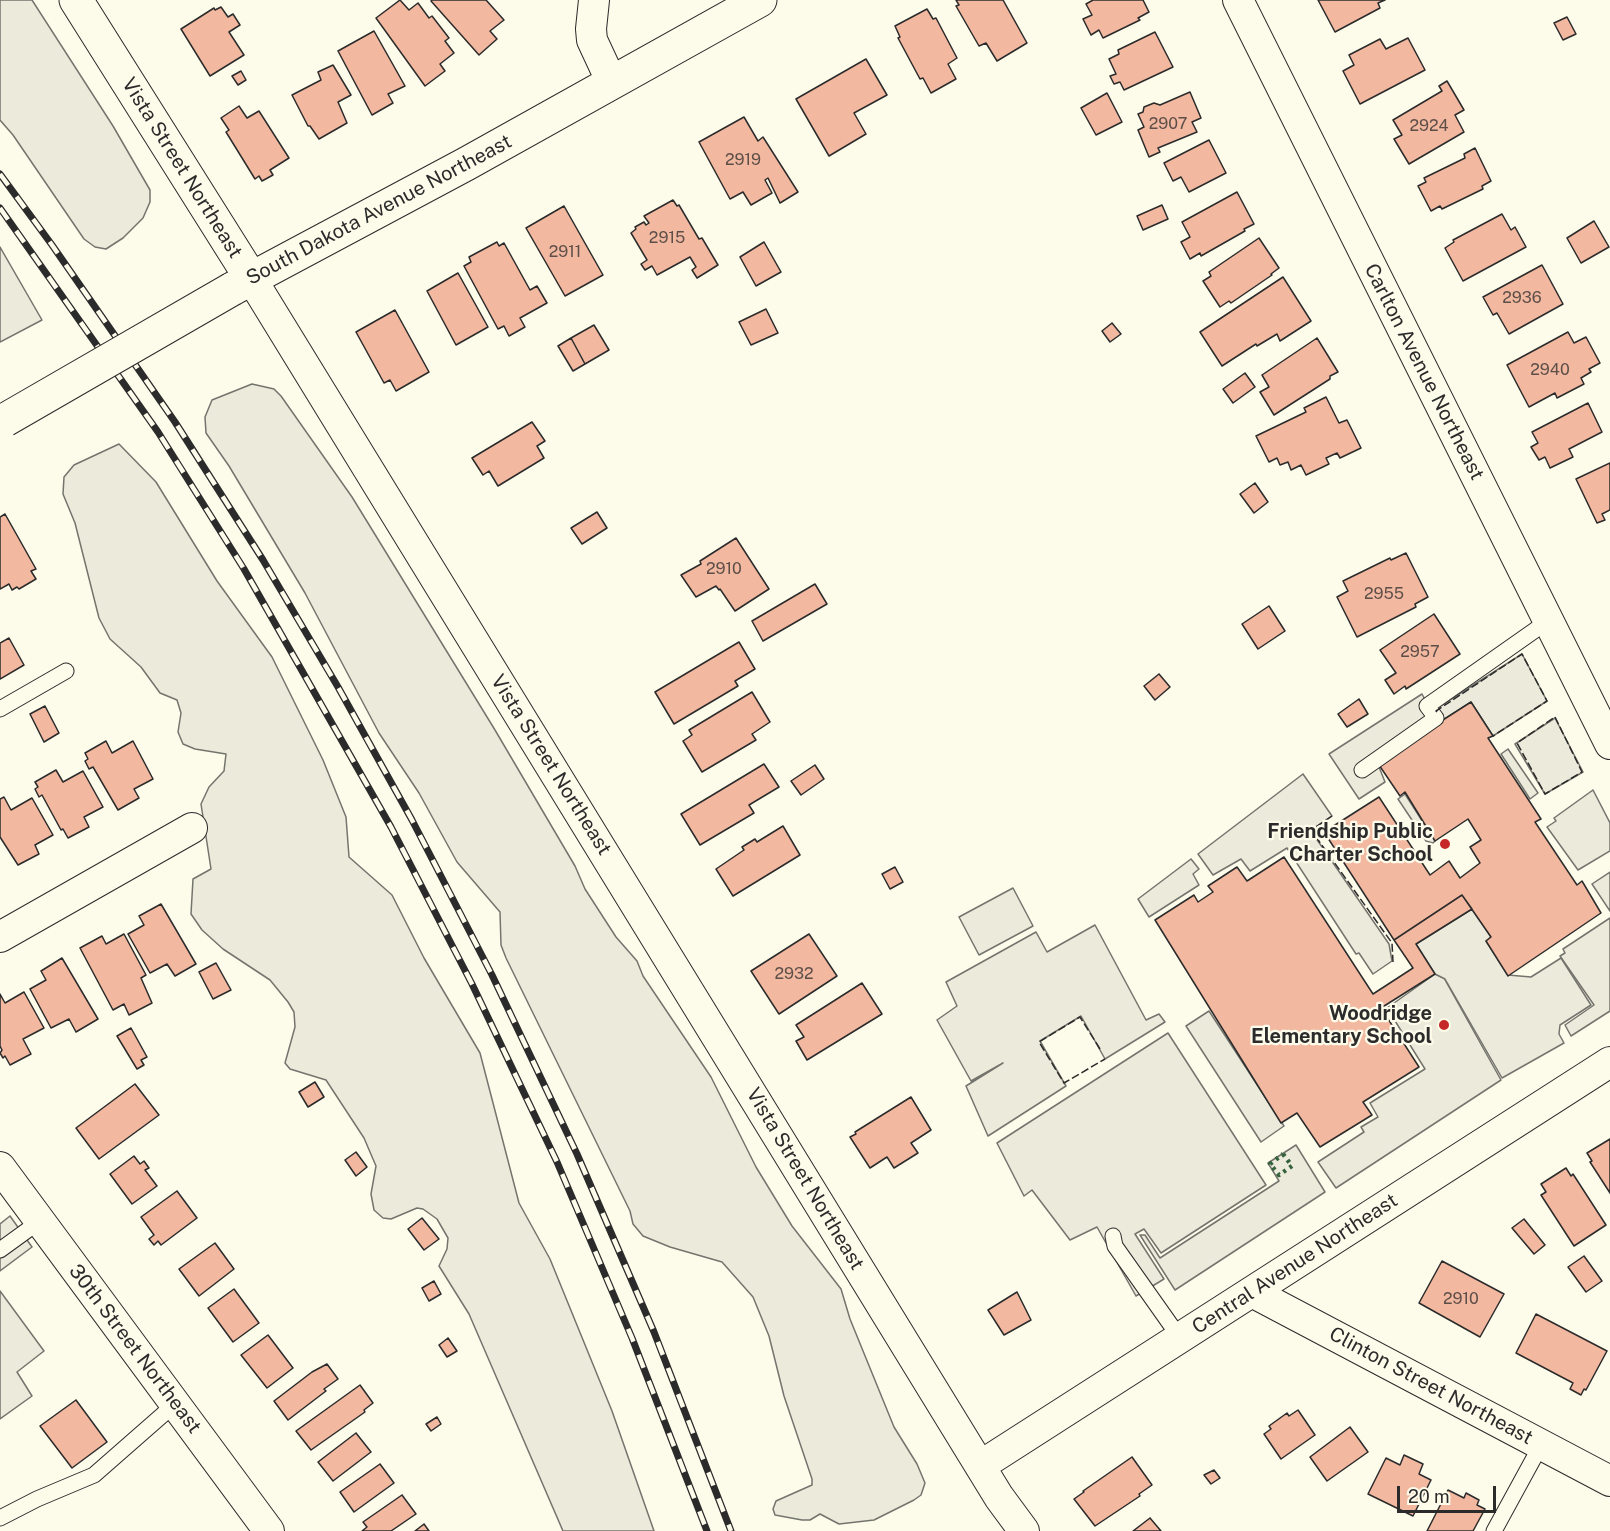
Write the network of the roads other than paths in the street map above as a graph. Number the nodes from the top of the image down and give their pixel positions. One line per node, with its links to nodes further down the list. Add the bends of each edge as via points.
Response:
1 (76, 0): 6 (main road, Vista Street Northeast)
2 (594, 0): 5 (street, via 592,40)
3 (760, 0): 5 (main road, South Dakota Avenue Northeast)
4 (1238, 0): 8 (street, Carlton Avenue Northeast)
5 (612, 83): 6 (main road, South Dakota Avenue Northeast)
6 (241, 284): 7 (main road, South Dakota Avenue Northeast, bridge); 24 (street, Vista Street Northeast)
7 (2, 421)
8 (1548, 621): 11 (street, Carlton Avenue Northeast); 12 (lane, via 1427,706 1436,718)
9 (66, 671): 10 (lane)
10 (0, 709)
11 (1610, 744)
12 (1362, 770)
13 (192, 828): 14 (street)
14 (0, 937)
15 (1610, 1062): 20 (street, Central Avenue Northeast)
16 (0, 1167): 17 (street, 30th Street Northeast)
17 (40, 1221): 19 (lane); 22 (street, 30th Street Northeast)
18 (1113, 1236): 21 (lane, via 1115,1246)
19 (0, 1250)
20 (1252, 1292): 21 (street, Central Avenue Northeast); 23 (street, Clinton Street Northeast)
21 (1180, 1338): 24 (street, Central Avenue Northeast)
22 (175, 1404): 26 (lane, via 94,1475); 27 (street, 30th Street Northeast)
23 (1541, 1445): 25 (street, Clinton Street Northeast); 29 (lane)
24 (980, 1466): 28 (street, Vista Street Northeast)
25 (1610, 1481)
26 (0, 1518)
27 (269, 1531)
28 (1024, 1531)
29 (1494, 1531)

